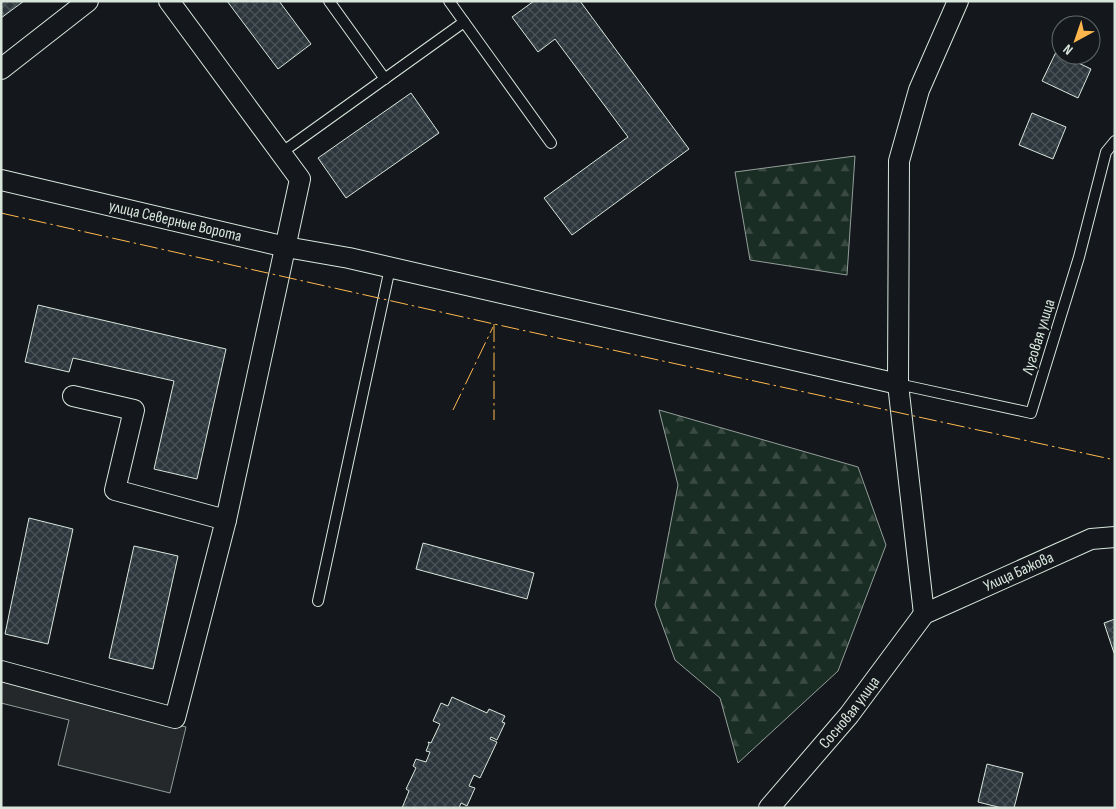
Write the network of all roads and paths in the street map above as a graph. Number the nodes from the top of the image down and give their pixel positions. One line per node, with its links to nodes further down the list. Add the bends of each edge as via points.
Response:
1 (88, 1): 7 (street)
2 (169, 1): 11 (street)
3 (328, 1): 8 (lane)
4 (449, 1): 6 (lane)
5 (958, 1): 15 (street, via 919,90 899,161)
6 (464, 22): 8 (lane); 10 (lane)
7 (1, 69)
8 (385, 79): 11 (lane)
9 (1115, 141): 15 (lane, Луговая улица, via 1106,152 1079,257 1032,413)
10 (551, 143)
11 (282, 153): 13 (street, via 300,179)
12 (1, 180): 13 (street, улица Северные Ворота)
13 (286, 247): 14 (street, улица Северные Ворота); 17 (street)
14 (390, 268): 15 (street, улица Северные Ворота); 19 (lane)
15 (898, 384): 20 (street)
16 (73, 396): 17 (street, via 134,410 115,490)
17 (226, 520): 21 (street, via 175,718)
18 (1115, 537): 20 (street, Улица Бажова, via 1091,539)
19 (318, 600)
20 (924, 614): 22 (street, Сосновая улица, via 849,714)
21 (1, 671)
22 (769, 808)

